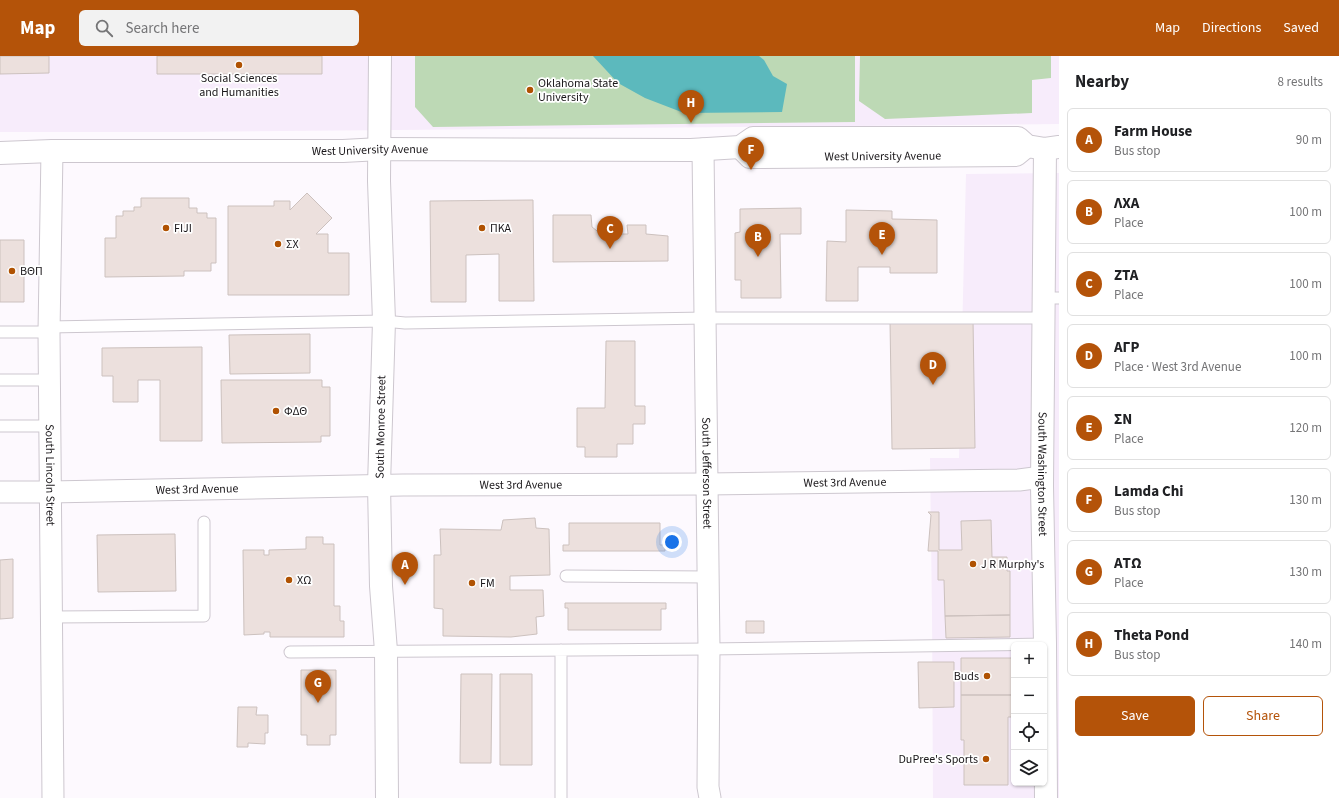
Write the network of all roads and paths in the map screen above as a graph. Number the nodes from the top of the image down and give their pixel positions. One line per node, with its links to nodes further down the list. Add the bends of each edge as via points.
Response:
1 (380, 56): 3 (street, South Monroe Street)
2 (1044, 148): 4 (street, West University Avenue, via 1018,138 753,138 740,147); 7 (street, South Washington Street)
3 (380, 149): 4 (street, West University Avenue); 5 (street, West University Avenue); 9 (street, South Monroe Street)
4 (703, 149): 8 (street, South Jefferson Street)
5 (52, 151): 6 (street, West University Avenue); 10 (street, South Lincoln Street)
6 (0, 152)
7 (1049, 305): 8 (lane); 16 (street, South Washington Street)
8 (706, 318): 9 (lane, via 405,323); 17 (street, South Jefferson Street)
9 (384, 321): 10 (lane); 18 (street, South Monroe Street)
10 (49, 329): 11 (lane); 13 (street, South Lincoln Street)
11 (0, 332)
12 (0, 380): 13 (lane)
13 (50, 380): 15 (street, South Lincoln Street)
14 (0, 426): 15 (lane)
15 (50, 426): 20 (street, South Lincoln Street)
16 (1042, 477): 17 (street, West 3rd Avenue, via 1019,480); 25 (street, South Washington Street)
17 (707, 484): 18 (street, West 3rd Avenue); 23 (street, South Jefferson Street)
18 (380, 485): 20 (street, West 3rd Avenue); 29 (street, South Monroe Street, via 381,586)
19 (0, 492): 20 (street, West 3rd Avenue)
20 (50, 492): 24 (street, South Lincoln Street)
21 (204, 522): 24 (lane, via 204,616)
22 (566, 576): 23 (lane)
23 (708, 577): 27 (street, South Jefferson Street)
24 (52, 617): 33 (street, South Lincoln Street)
25 (1045, 642)
26 (1011, 645): 27 (lane)
27 (709, 649): 28 (lane); 36 (street, South Jefferson Street)
28 (561, 650): 29 (lane); 35 (lane)
29 (386, 651): 30 (lane); 34 (street, South Monroe Street)
30 (290, 652)
31 (1045, 678): 32 (street, South Washington Street)
32 (1046, 793)
33 (53, 798)
34 (387, 798)
35 (561, 798)
36 (710, 798)

